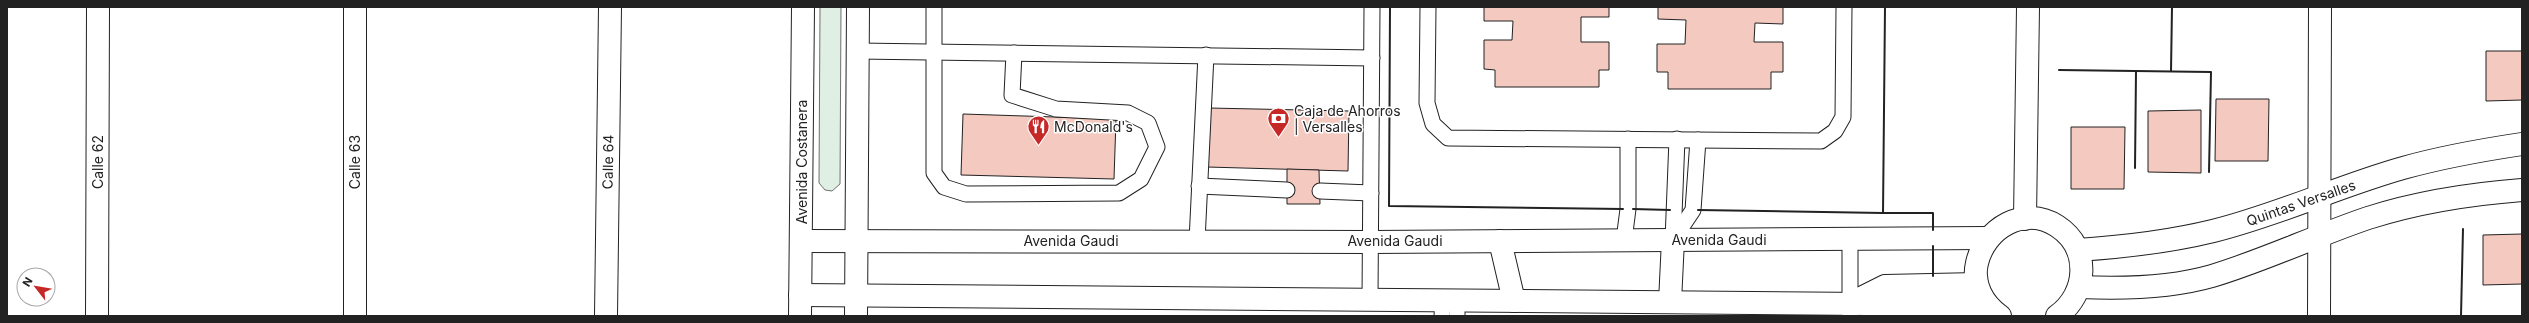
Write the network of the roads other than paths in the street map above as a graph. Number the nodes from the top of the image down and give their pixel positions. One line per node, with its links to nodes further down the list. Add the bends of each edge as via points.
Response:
1 (98, 7): 50 (street, Calle 62)
2 (355, 7): 51 (street, Calle 63)
3 (610, 7): 52 (street, Calle 64)
4 (803, 7): 33 (street, Avenida Costanera)
5 (858, 7): 12 (street)
6 (934, 7): 13 (lane)
7 (1372, 7): 16 (lane)
8 (1428, 7): 17 (lane, via 1427,103 1433,124 1448,138)
9 (1844, 7): 19 (lane, via 1843,117 1835,131 1821,141)
10 (2028, 7): 27 (street)
11 (2320, 7): 26 (street)
12 (858, 51): 13 (lane); 36 (street)
13 (934, 52): 14 (lane); 14 (lane, via 934,173 944,187 966,194 1119,193 1141,179 1156,148 1148,123 1128,112 1056,109 1012,95)
14 (1014, 53): 15 (lane)
15 (1206, 55): 16 (lane); 21 (lane)
16 (1372, 58): 25 (lane)
17 (1628, 139): 18 (lane); 31 (lane, via 1628,209)
18 (1677, 139): 19 (lane); 32 (lane)
19 (1698, 140): 32 (lane, via 1693,210)
20 (2522, 144): 26 (street, Quintas Versalles, via 2471,152 2403,168)
21 (1199, 186): 22 (lane); 34 (lane)
22 (1287, 190)
23 (2522, 190): 28 (street, via 2475,194 2422,204 2369,218)
24 (1320, 191): 25 (lane)
25 (1371, 193): 37 (lane)
26 (2319, 196): 28 (street); 38 (street, Quintas Versalles, via 2263,217 2213,231 2165,241)
27 (2025, 219): 29 (street, via 2005,224); 38 (street, via 2041,220 2057,226)
28 (2319, 236): 40 (street, via 2275,255 2210,276 2148,286); 54 (street)
29 (1988, 238): 30 (street, Avenida Gaudi); 39 (street, via 1980,252 1976,268)
30 (1850, 239): 32 (street, Avenida Gaudi); 48 (lane)
31 (1624, 240): 32 (street, Avenida Gaudi); 35 (street, Avenida Gaudi)
32 (1672, 240): 42 (street)
33 (802, 241): 36 (street, Avenida Gaudi); 43 (street, Avenida Costanera)
34 (1196, 241): 36 (street, Avenida Gaudi); 37 (street, Avenida Gaudi)
35 (1500, 241): 37 (street, Avenida Gaudi); 46 (street)
36 (857, 242): 44 (street)
37 (1371, 242): 41 (lane)
38 (2078, 250): 40 (street, via 2082,275)
39 (1977, 284): 48 (street, via 1885,286); 49 (street)
40 (2080, 287): 53 (street, via 2074,300)
41 (1370, 300): 44 (street); 45 (street)
42 (1670, 302): 46 (street); 47 (street)
43 (800, 305): 44 (street)
44 (856, 306)
45 (1450, 308): 46 (street)
46 (1514, 308)
47 (1719, 309): 48 (street)
48 (1850, 310): 49 (street)
49 (1993, 310)
50 (97, 316)
51 (355, 316)
52 (606, 316)
53 (2057, 316)
54 (2319, 316)

